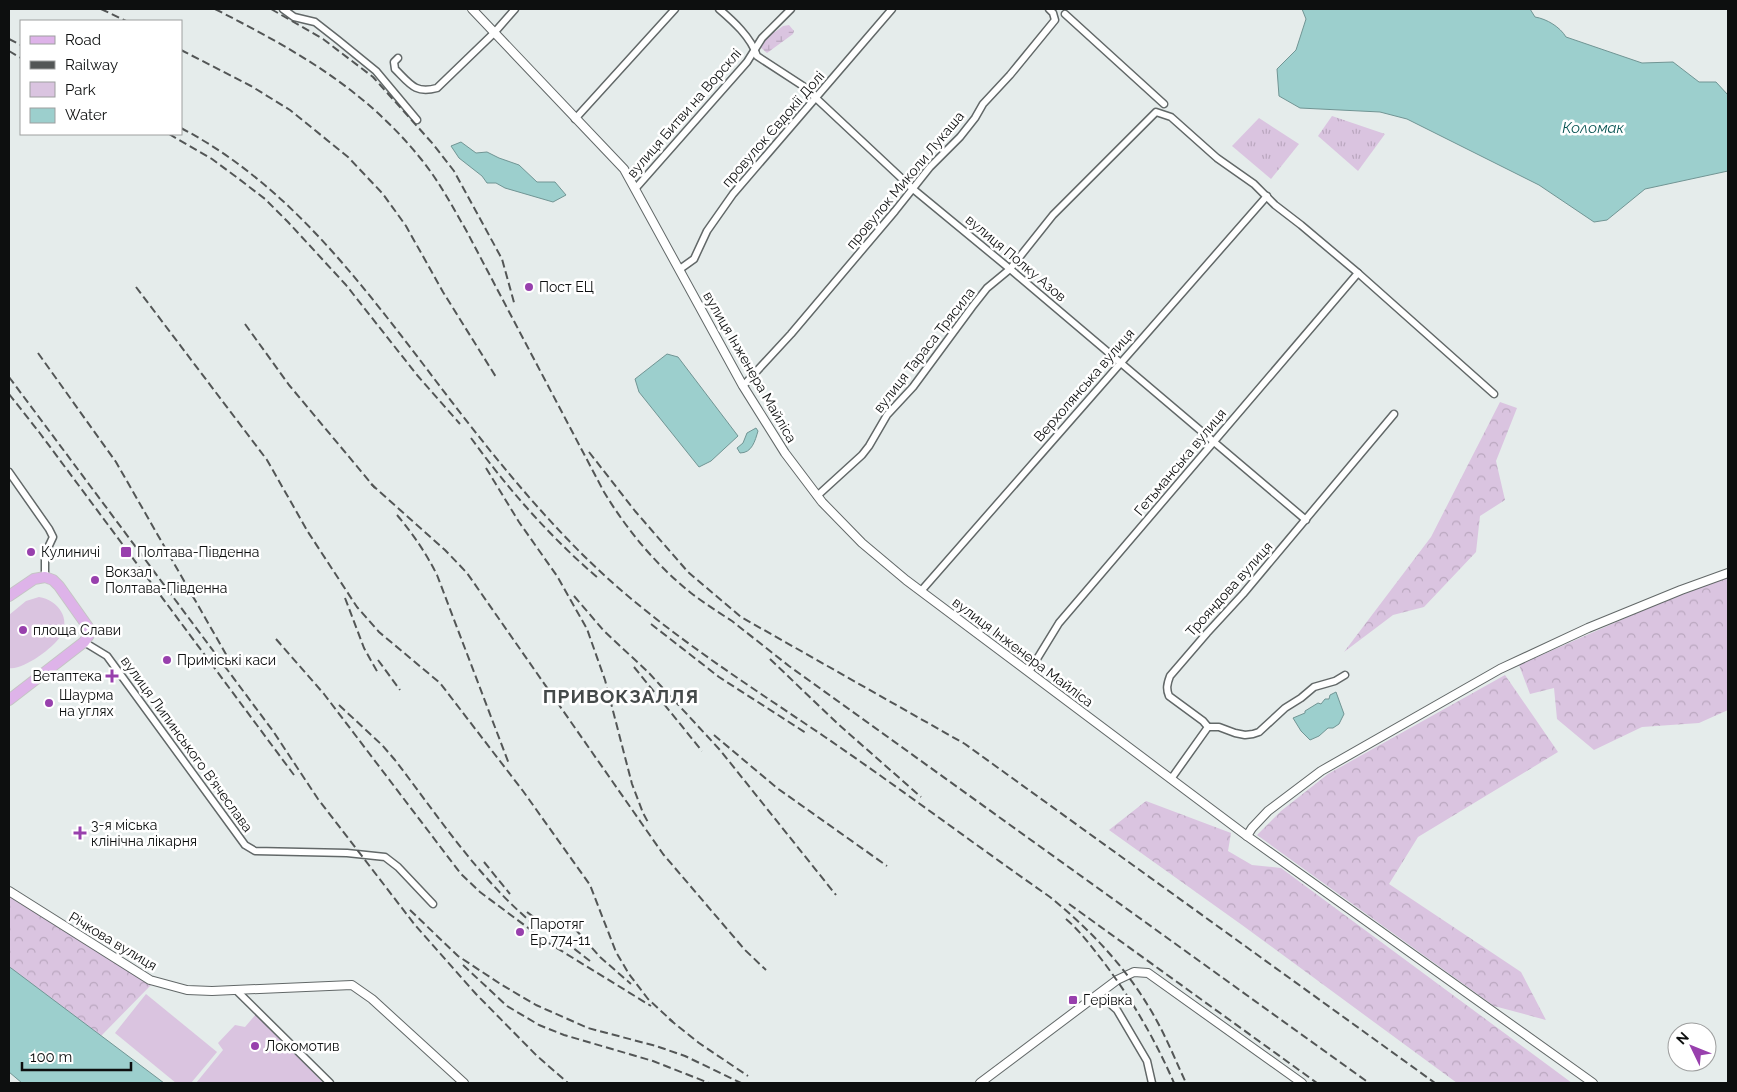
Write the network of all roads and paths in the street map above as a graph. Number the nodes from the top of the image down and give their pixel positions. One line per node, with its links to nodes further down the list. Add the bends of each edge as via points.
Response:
1 (282, 9): 16 (street, via 315,22 376,71)
2 (472, 9): 10 (street, вулиця Інженера Майліса)
3 (515, 9): 10 (street)
4 (675, 9): 15 (street)
5 (719, 9): 11 (street, вулиця Полку Азов)
6 (791, 9): 11 (street, вулиця Битви на Ворсклі)
7 (892, 9): 13 (street, провулок Євдокії Долі)
8 (1050, 9): 18 (street, провулок Миколи Лукаша, via 1055,20)
9 (1065, 14): 14 (street)
10 (494, 33): 12 (street, via 437,88 417,89 395,69 394,62); 15 (street, вулиця Інженера Майліса)
11 (755, 48): 13 (street, вулиця Полку Азов, via 758,56 803,86); 17 (street, вулиця Битви на Ворсклі, via 747,62)
12 (398, 58)
13 (815, 98): 18 (street, вулиця Полку Азов); 20 (street, провулок Євдокії Долі, via 733,194 707,231 694,258)
14 (1164, 104)
15 (576, 119): 17 (street, вулиця Інженера Майліса, via 624,169)
16 (417, 120)
17 (635, 189): 20 (street, вулиця Інженера Майліса)
18 (913, 189): 21 (street, вулиця Полку Азов); 24 (street, провулок Миколи Лукаша)
19 (1267, 196): 21 (street, вулиця Тараса Трясила, via 1171,118 1156,112 1053,215); 22 (street); 23 (street, Верхолянська вулиця)
20 (680, 269): 24 (street, вулиця Інженера Майліса)
21 (1010, 269): 23 (street, вулиця Полку Азов); 29 (street, вулиця Тараса Трясила, via 972,306 913,387 887,415 870,446)
22 (1358, 273): 25 (street); 27 (street, Гетьманська вулиця)
23 (1121, 362): 27 (street, вулиця Полку Азов); 33 (street, Верхолянська вулиця)
24 (743, 386): 29 (street, вулиця Інженера Майліса, via 785,453)
25 (1494, 394)
26 (1394, 414): 30 (street, Трояндова вулиця)
27 (1213, 442): 30 (street, вулиця Полку Азов); 36 (street, Гетьманська вулиця, via 1059,623)
28 (9, 472): 32 (street, via 53,537 45,554)
29 (817, 496): 33 (street, вулиця Інженера Майліса, via 862,543)
30 (1306, 520): 39 (street, Трояндова вулиця, via 1170,676 1167,684 1169,696)
31 (1728, 573): 41 (street, via 1588,628 1500,669 1321,770 1268,811)
32 (45, 576): 34 (main road, via 34,579); 35 (main road, via 59,586 88,627 89,635)
33 (921, 591): 36 (street, вулиця Інженера Майліса)
34 (9, 596)
35 (84, 642): 38 (main road); 43 (street, вулиця Липинського В'ячеслава, via 107,656 245,845 255,851 385,857 398,866)
36 (1029, 672): 40 (street, вулиця Інженера Майліса)
37 (1345, 675): 39 (street, via 1314,687 1259,732 1244,735)
38 (9, 700)
39 (1208, 727): 40 (street)
40 (1171, 779): 41 (street, вулиця Інженера Майліса)
41 (1247, 836): 51 (street, вулиця Інженера Майліса)
42 (9, 891): 44 (street, Річкова вулиця, via 150,980 187,990)
43 (433, 904)
44 (236, 990): 46 (street); 47 (street, Річкова вулиця, via 352,985 372,999)
45 (1099, 994): 48 (street); 49 (street, via 1117,1010 1148,1061); 50 (street, via 1134,972 1148,973)
46 (330, 1083)
47 (464, 1083)
48 (980, 1083)
49 (1152, 1083)
50 (1302, 1083)
51 (1592, 1083)

